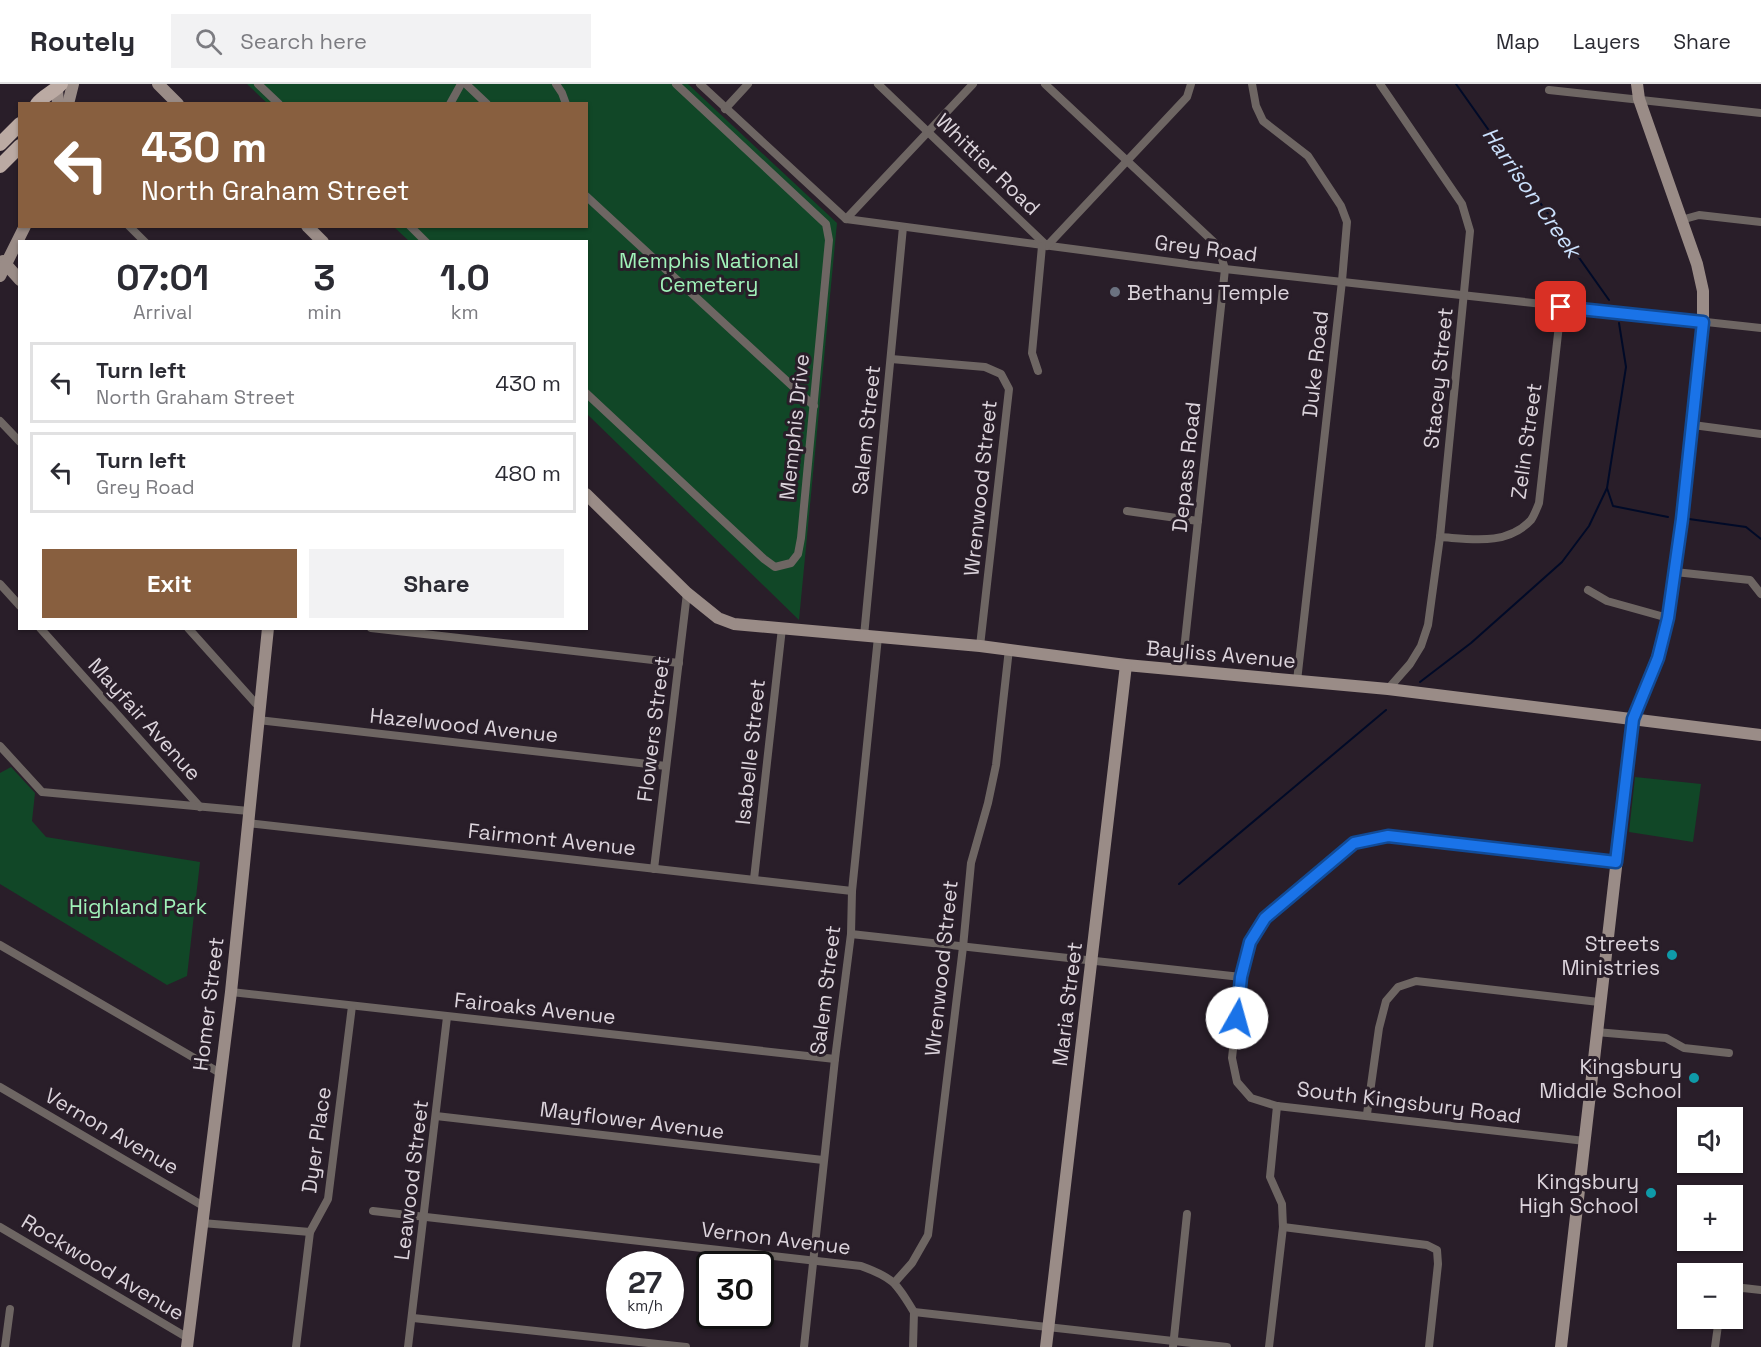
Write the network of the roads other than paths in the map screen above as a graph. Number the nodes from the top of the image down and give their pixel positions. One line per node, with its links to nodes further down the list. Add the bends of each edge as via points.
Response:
1 (73, 84): 23 (street)
2 (158, 84): 24 (street)
3 (258, 84): 25 (street)
4 (460, 84): 26 (street)
5 (466, 84): 27 (street)
6 (556, 84): 28 (street)
7 (676, 84): 61 (street, Memphis Drive, via 826,224 829,240)
8 (699, 84): 29 (street)
9 (748, 84): 29 (street)
10 (878, 84): 32 (street, Whittier Road)
11 (973, 84): 32 (street)
12 (1045, 84): 35 (street)
13 (1191, 84): 35 (street, via 1187,97)
14 (1252, 84): 53 (street, Duke Road, via 1263,121 1308,156 1341,206 1347,222)
15 (1380, 84): 54 (street, Stacey Street, via 1462,204 1470,231)
16 (1637, 84): 19 (street)
17 (59, 87): 20 (main road); 21 (main road); 22 (street)
18 (1549, 90): 19 (street)
19 (1639, 99): 30 (street); 39 (street)
20 (39, 102)
21 (53, 102)
22 (58, 102)
23 (68, 102)
24 (176, 102)
25 (277, 102)
26 (451, 102)
27 (485, 102)
28 (565, 102)
29 (725, 109): 38 (street)
30 (1761, 113)
31 (18, 126): 33 (main road)
32 (928, 130): 38 (street); 49 (street, Whittier Road)
33 (0, 144)
34 (18, 148): 36 (main road)
35 (1127, 161): 49 (street); 51 (street, via 1218,246)
36 (0, 166)
37 (588, 198): 61 (street)
38 (846, 219): 41 (street, Grey Road)
39 (1681, 220): 40 (street, via 1699,215); 56 (street, via 1703,291)
40 (1761, 222)
41 (903, 227): 49 (street, Grey Road); 58 (street, Salem Street)
42 (24, 228): 50 (street)
43 (131, 228): 46 (street)
44 (309, 228): 47 (street)
45 (412, 228): 48 (street)
46 (143, 240)
47 (321, 240)
48 (424, 240)
49 (1044, 246): 51 (street, Grey Road); 59 (street, via 1032,353)
50 (2, 266): 52 (street)
51 (1225, 269): 53 (street, Grey Road); 68 (street, Depass Road)
52 (18, 278)
53 (1342, 281): 54 (street, Grey Road); 89 (street, Duke Road)
54 (1464, 296): 55 (street, Grey Road); 69 (street, Stacey Street)
55 (1561, 307): 56 (street, Grey Road); 69 (street, Zelin Street, via 1539,503 1531,520 1511,534 1491,540)
56 (1703, 322): 57 (street, Grey Road); 63 (street)
57 (1761, 328)
58 (891, 359): 82 (street, Salem Street); 84 (street, Wrenwood Street, via 985,367 1001,374 1009,389)
59 (1038, 371)
60 (588, 395): 61 (street, Memphis Drive, via 775,567 791,563 798,554)
61 (814, 406)
62 (0, 421): 65 (street)
63 (1693, 425): 64 (street); 70 (street)
64 (1761, 434)
65 (18, 440)
66 (588, 496): 73 (street, Bayliss Avenue)
67 (1126, 511): 68 (street)
68 (1198, 521): 88 (street, Depass Road)
69 (1440, 537): 90 (street, Stacey Street, via 1428,625 1421,646)
70 (1676, 572): 74 (street, via 1750,580); 76 (street)
71 (0, 584): 75 (street)
72 (1588, 590): 76 (street, via 1607,601)
73 (687, 593): 77 (street, Bayliss Avenue, via 718,618 734,624); 86 (street, Flowers Street)
74 (1761, 594)
75 (18, 604)
76 (1668, 618): 92 (street, via 1658,658)
77 (782, 628): 82 (street, Bayliss Avenue); 100 (street, Isabelle Street)
78 (42, 630): 96 (street, Mayfair Avenue)
79 (190, 630): 91 (street)
80 (268, 630): 91 (street, Homer Street)
81 (389, 630): 86 (street)
82 (864, 636): 83 (street, Bayliss Avenue)
83 (879, 637): 84 (street, Bayliss Avenue); 101 (street, Salem Street)
84 (980, 646): 85 (street, Bayliss Avenue)
85 (1009, 649): 87 (street, Bayliss Avenue); 104 (street, Wrenwood Street, via 996,765 971,863)
86 (679, 663): 95 (street, Flowers Street)
87 (1126, 665): 88 (street, Bayliss Avenue); 105 (street, Maria Street)
88 (1182, 669): 89 (street, Bayliss Avenue)
89 (1297, 681): 90 (street, Bayliss Avenue)
90 (1388, 689): 92 (street, Bayliss Avenue)
91 (259, 713): 95 (street, Hazelwood Avenue); 97 (street, Homer Street)
92 (1633, 719): 93 (street, Bayliss Avenue); 98 (street)
93 (1761, 735)
94 (0, 746): 96 (street, Fairmont Avenue, via 42,792)
95 (666, 766): 99 (street, Flowers Street)
96 (200, 807): 97 (street, Fairmont Avenue)
97 (248, 817): 99 (street, Fairmont Avenue); 107 (street, Homer Street)
98 (1616, 862): 106 (street, via 1388,836 1354,843 1265,918 1250,942); 108 (street)
99 (654, 869): 100 (street, Fairmont Avenue)
100 (754, 879): 101 (street, Fairmont Avenue)
101 (852, 891): 102 (street, Salem Street)
102 (851, 934): 104 (street); 113 (street, Salem Street)
103 (0, 945): 114 (street)
104 (963, 946): 105 (street); 130 (street, Wrenwood Street, via 928,1236)
105 (1092, 959): 106 (street); 136 (street, Maria Street)
106 (1241, 977): 116 (street, South Kingsbury Road, via 1232,1058 1237,1081 1251,1098)
107 (231, 992): 109 (street, Fairoaks Avenue); 114 (street, Homer Street)
108 (1599, 1002): 111 (street); 117 (street, via 1416,981 1398,987 1386,1001 1379,1028)
109 (352, 1006): 110 (street, Fairoaks Avenue); 128 (street, Dyer Place, via 328,1200)
110 (447, 1017): 113 (street, Fairoaks Avenue); 118 (street, Leawood Street)
111 (1596, 1032): 112 (street, via 1666,1038 1684,1048); 119 (street)
112 (1729, 1053)
113 (835, 1059): 120 (street, Salem Street)
114 (220, 1074): 121 (street, Homer Street)
115 (0, 1086): 121 (street, Vernon Avenue)
116 (1276, 1106): 117 (street, South Kingsbury Road); 127 (street, via 1270,1177 1282,1204)
117 (1367, 1114): 119 (street, South Kingsbury Road)
118 (436, 1116): 120 (street, Mayflower Avenue); 124 (street, Leawood Street)
119 (1585, 1141): 150 (street)
120 (823, 1160): 129 (street, Salem Street)
121 (205, 1207): 125 (street, Homer Street)
122 (373, 1210): 124 (street, Vernon Avenue)
123 (1187, 1214): 139 (street)
124 (424, 1216): 129 (street, Vernon Avenue); 135 (street, Leawood Street)
125 (202, 1223): 128 (street); 138 (street, Homer Street)
126 (0, 1227): 138 (street, Rockwood Avenue)
127 (1283, 1227): 148 (street); 149 (street, via 1427,1245 1437,1250)
128 (310, 1232): 141 (street, Dyer Place)
129 (813, 1260): 130 (street, Vernon Avenue, via 861,1266); 144 (street, Salem Street)
130 (895, 1282): 134 (street)
131 (1743, 1288): 132 (street)
132 (1761, 1290)
133 (10, 1309): 140 (street)
134 (914, 1312): 136 (street); 145 (street)
135 (413, 1318): 142 (street, Leawood Street); 143 (street)
136 (1048, 1327): 139 (street); 146 (street, Maria Street)
137 (1717, 1329): 151 (street)
138 (188, 1342)
139 (1173, 1344): 147 (street)
140 (5, 1347)
141 (296, 1347)
142 (408, 1347)
143 (686, 1347)
144 (804, 1347)
145 (914, 1347)
146 (1046, 1347)
147 (1227, 1347)
148 (1269, 1347)
149 (1429, 1347)
150 (1562, 1347)
151 (1715, 1347)

